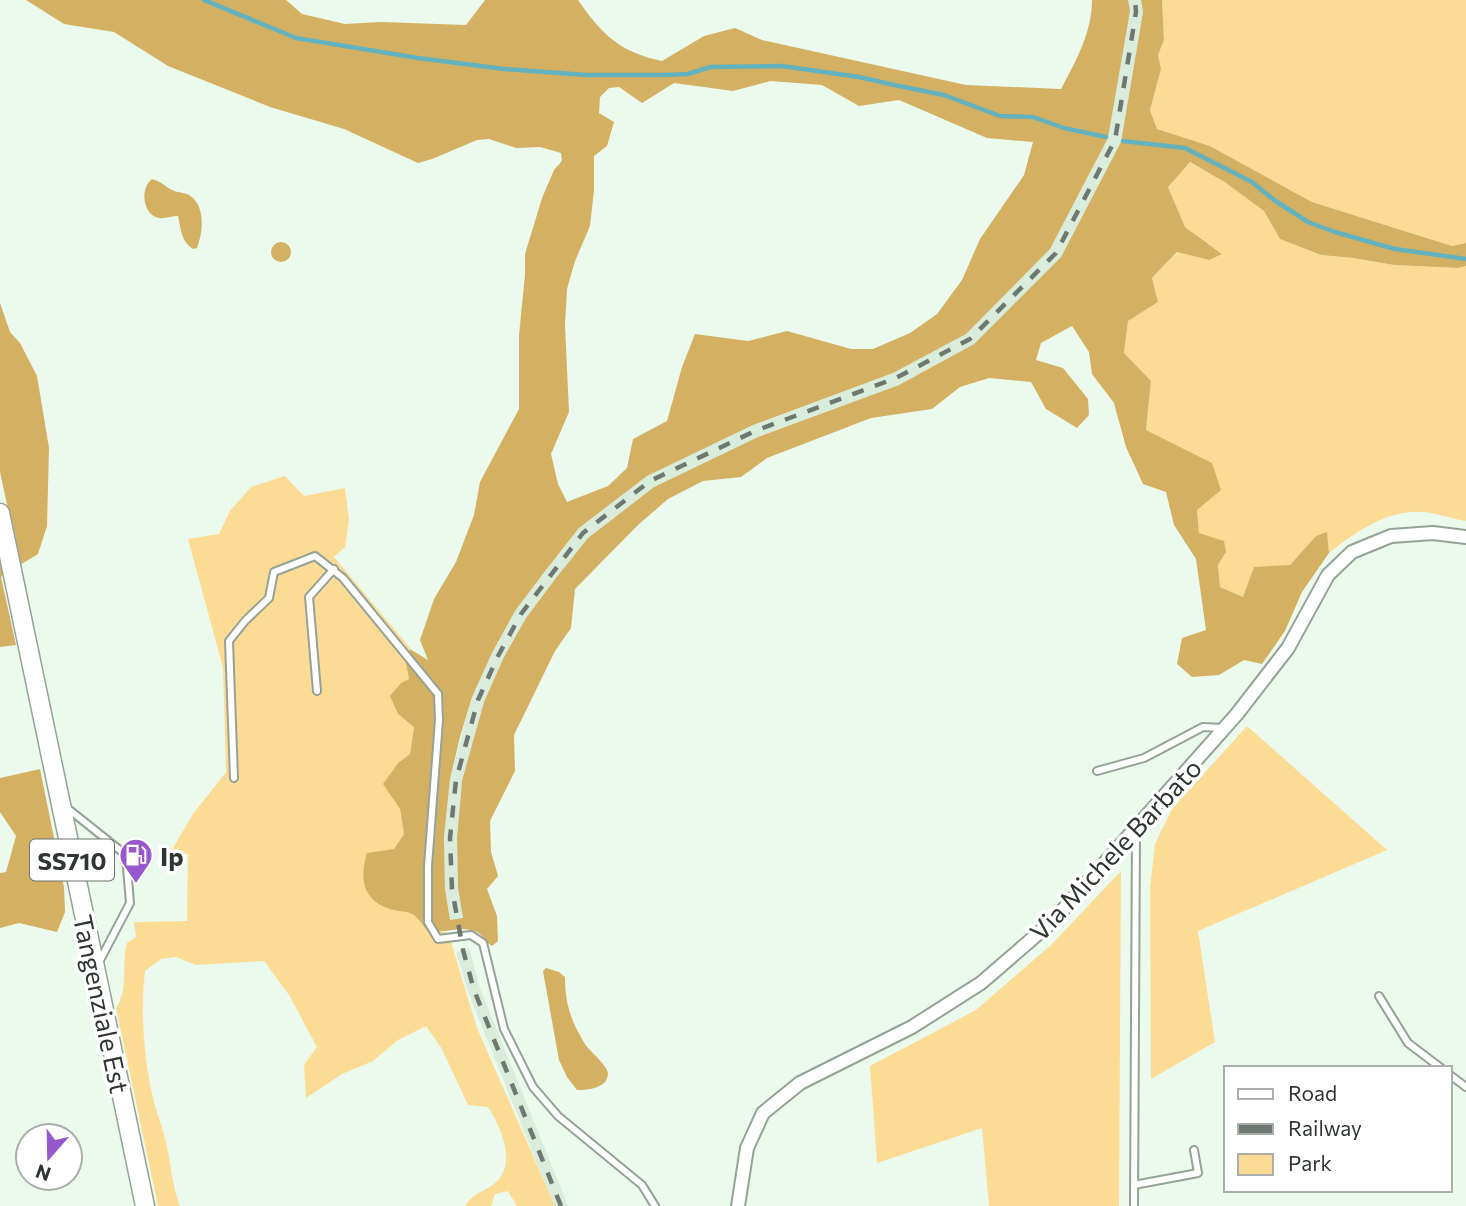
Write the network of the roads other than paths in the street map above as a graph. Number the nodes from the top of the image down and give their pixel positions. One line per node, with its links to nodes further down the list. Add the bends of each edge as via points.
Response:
1 (0, 513): 8 (main road, Tangenziale Est / SS710)
2 (1466, 537): 5 (street, Via Michele Barbato, via 1433,533 1391,536 1352,552 1328,575 1288,648)
3 (334, 569): 4 (lane, via 309,597); 7 (lane, via 315,556 274,572 269,598 229,641); 16 (lane, via 438,694 428,922 438,939 471,935 483,943 504,1029 533,1087 558,1116 642,1185)
4 (317, 691)
5 (1225, 728): 6 (lane, via 1203,727 1144,758); 9 (street, Via Michele Barbato)
6 (1097, 771)
7 (234, 778)
8 (60, 803): 10 (main road, Tangenziale Est / SS710); 10 (lane, via 126,855 130,903)
9 (1136, 831): 14 (lane); 17 (street, Via Michele Barbato, via 1054,920 981,983 912,1027 800,1083 763,1113 747,1148)
10 (94, 970): 15 (main road, Tangenziale Est / SS710)
11 (1379, 996): 12 (lane, via 1408,1043)
12 (1438, 1066)
13 (1194, 1150): 14 (lane, via 1198,1173)
14 (1134, 1185): 18 (lane)
15 (145, 1206)
16 (655, 1206)
17 (738, 1206)
18 (1134, 1206)

